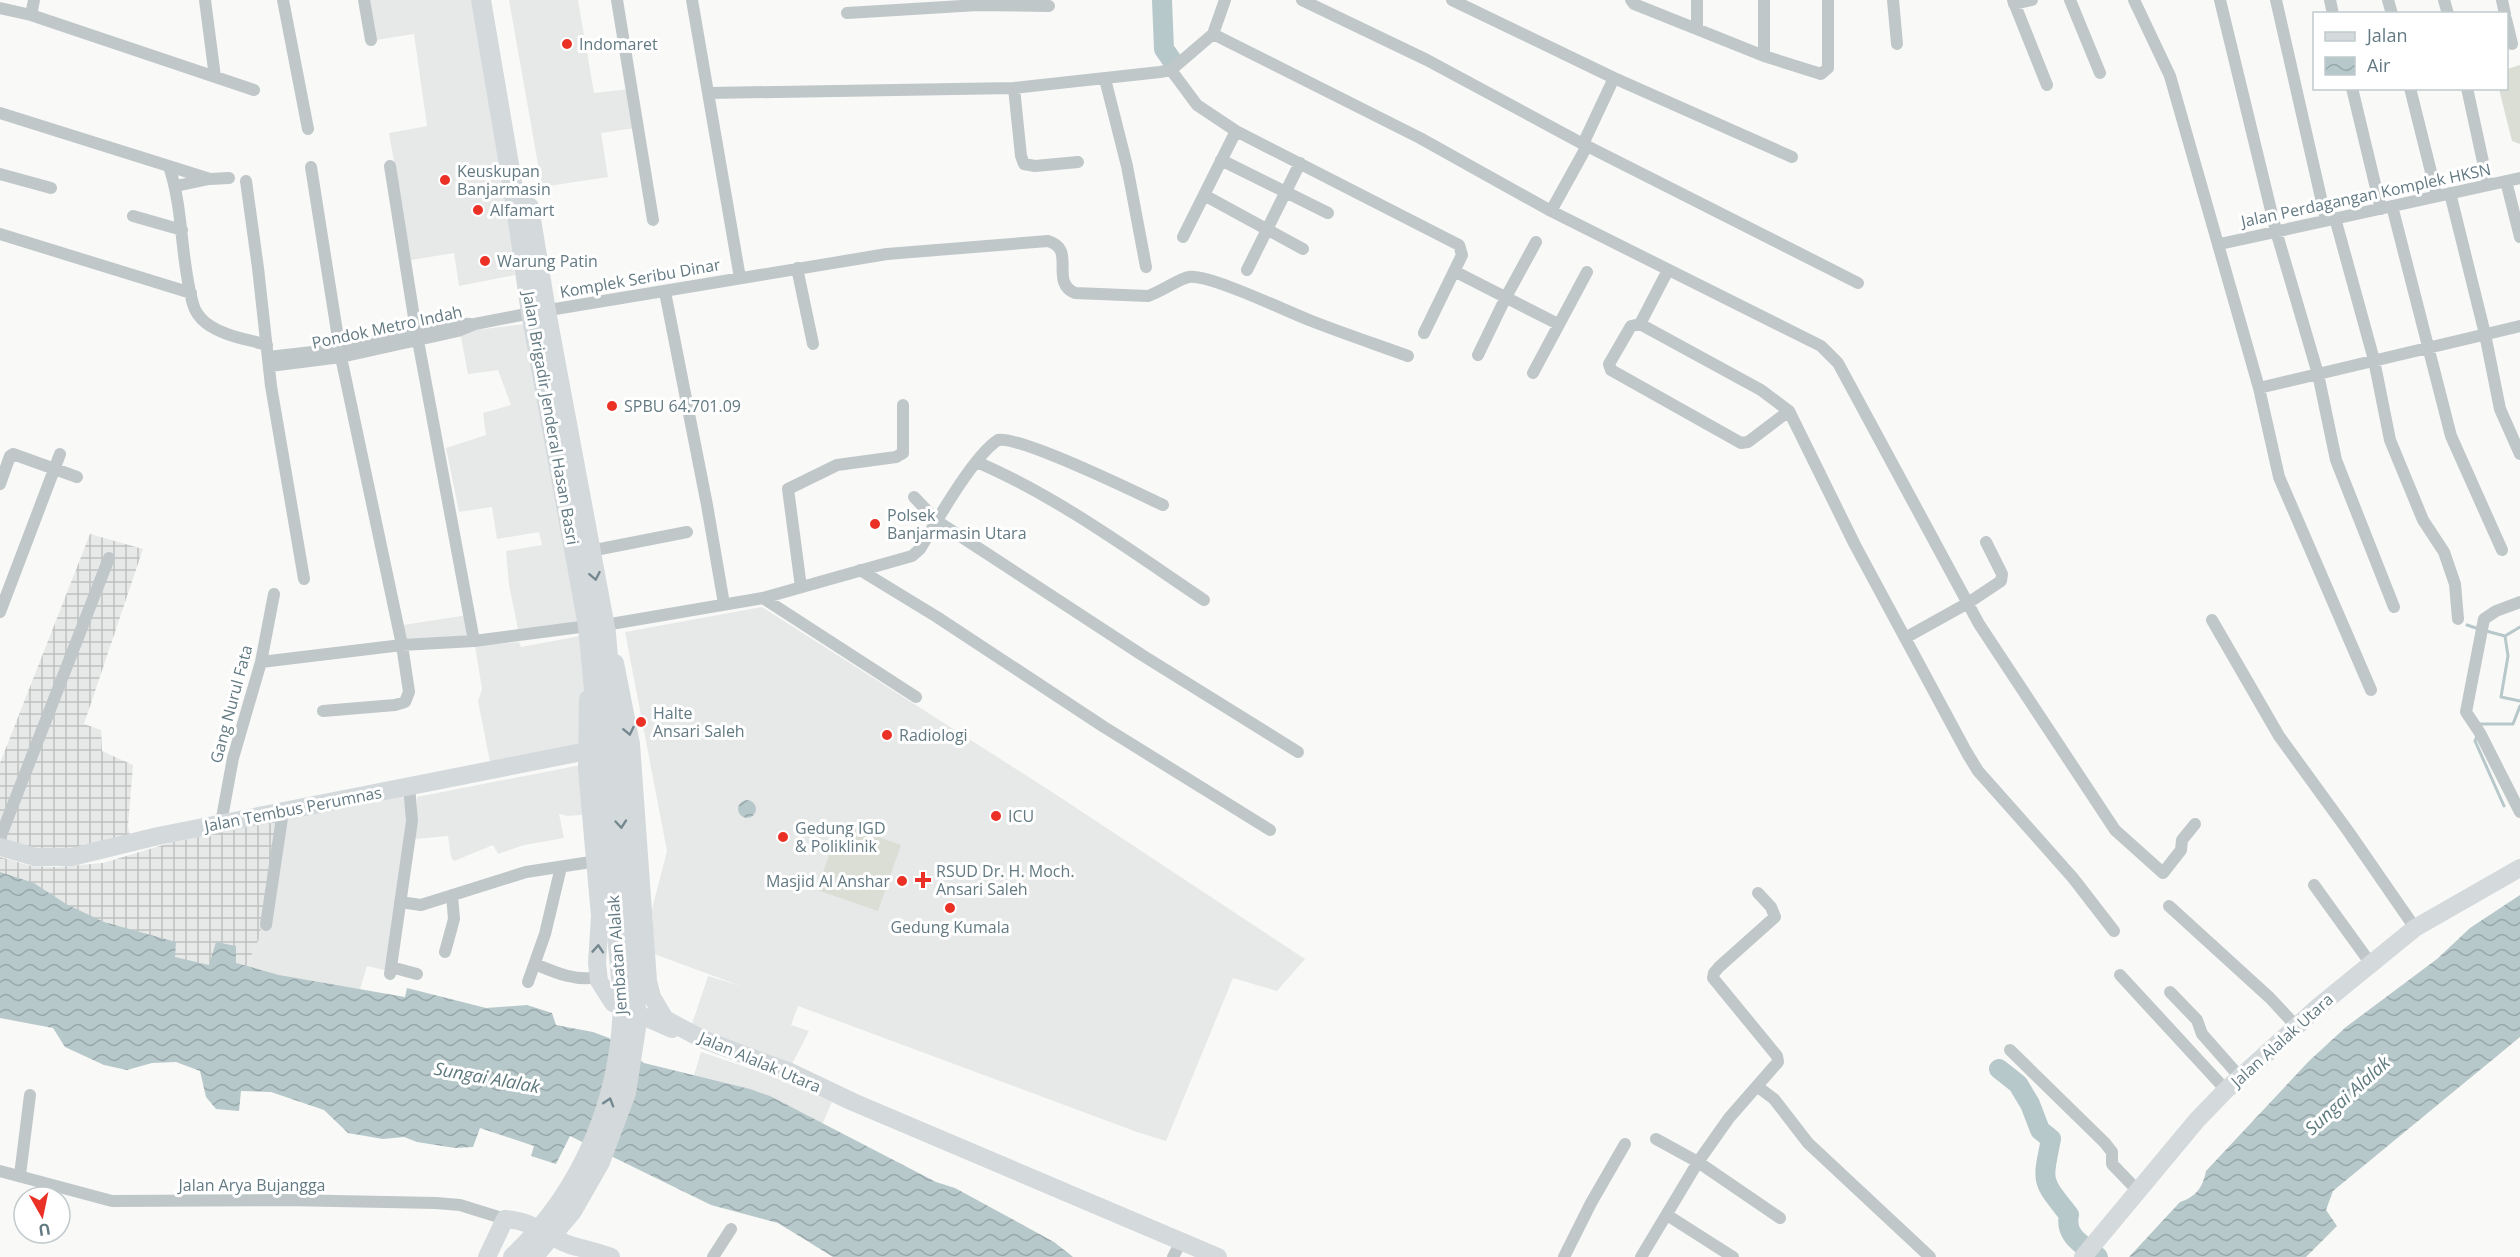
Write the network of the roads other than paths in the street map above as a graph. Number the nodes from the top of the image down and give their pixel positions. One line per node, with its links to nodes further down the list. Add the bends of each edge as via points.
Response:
1 (34, 0): 27 (street)
2 (205, 0): 38 (street)
3 (283, 0): 49 (street)
4 (364, 0): 31 (street)
5 (481, 0): 34 (highway, Jalan Brigadir Jenderal Hasan Basri)
6 (494, 0): 34 (highway, Jalan Brigadir Jenderal Hasan Basri)
7 (617, 0): 75 (street)
8 (692, 0): 47 (street)
9 (1225, 0): 30 (street)
10 (1302, 0): 51 (street, via 1427,60)
11 (1452, 0): 39 (street)
12 (1632, 0): 29 (street)
13 (1697, 0): 29 (street)
14 (1764, 0): 35 (street)
15 (1828, 0): 35 (street, via 1826,72 1815,73)
16 (1893, 0): 32 (street)
17 (2032, 0): 22 (street)
18 (2070, 0): 37 (street)
19 (2134, 0): 84 (street, via 2170,76)
20 (2220, 0): 79 (street)
21 (2276, 0): 76 (street)
22 (2013, 2): 41 (street)
23 (913, 4): 24 (street); 26 (street)
24 (1048, 6)
25 (0, 8): 27 (street)
26 (847, 13)
27 (31, 15): 38 (street)
28 (2508, 27): 33 (street)
29 (1697, 28): 35 (street)
30 (1213, 34): 36 (street); 72 (street, via 1420,138)
31 (371, 40)
32 (1897, 44)
33 (2512, 44)
34 (496, 46): 97 (highway, Jalan Brigadir Jenderal Hasan Basri)
35 (1764, 56)
36 (1173, 68): 40 (street); 50 (street, via 1197,105)
37 (2100, 73)
38 (215, 77): 43 (street)
39 (1614, 78): 51 (street); 52 (street)
40 (1105, 79): 42 (street); 86 (street)
41 (2047, 85)
42 (1014, 88): 47 (street); 54 (street, via 1024,164)
43 (254, 90)
44 (2353, 90): 71 (street)
45 (2411, 90): 70 (street)
46 (2467, 90): 65 (street)
47 (709, 93): 92 (street)
48 (0, 113): 56 (street)
49 (309, 129)
50 (1236, 131): 53 (street); 55 (street)
51 (1585, 145): 72 (street); 93 (street)
52 (1792, 157)
53 (1221, 160): 68 (street); 69 (street)
54 (1078, 162)
55 (1300, 163): 68 (street); 90 (street, via 1457,243 1462,255)
56 (169, 166): 62 (street); 66 (street)
57 (390, 166): 102 (street)
58 (311, 167): 106 (street)
59 (0, 174): 67 (street)
60 (229, 178): 62 (street)
61 (2520, 178): 64 (street, Jalan Perdagangan Komplek HKSN)
62 (210, 179): 66 (street)
63 (246, 181): 108 (street)
64 (2506, 181): 65 (street, Jalan Perdagangan Komplek HKSN); 82 (street)
65 (2488, 185): 70 (street, Jalan Perdagangan Komplek HKSN)
66 (176, 186): 77 (street)
67 (51, 188)
68 (1286, 192): 73 (street); 78 (street)
69 (1204, 195): 78 (street); 81 (street)
70 (2444, 195): 71 (street, Jalan Perdagangan Komplek HKSN); 103 (street)
71 (2386, 207): 76 (street, Jalan Perdagangan Komplek HKSN); 105 (street)
72 (1551, 211): 89 (street)
73 (1328, 213)
74 (133, 216): 77 (street)
75 (654, 220)
76 (2330, 220): 79 (street, Jalan Perdagangan Komplek HKSN); 110 (street)
77 (182, 230): 95 (street)
78 (1267, 230): 85 (street); 88 (street)
79 (2276, 231): 84 (street, Jalan Perdagangan Komplek HKSN); 112 (street)
80 (0, 234): 95 (street)
81 (1183, 237)
82 (2520, 237)
83 (1536, 242): 96 (street)
84 (2220, 244): 113 (street)
85 (1303, 249)
86 (1146, 267)
87 (797, 268): 92 (street, Komplek Seribu Dinar); 104 (street); 109 (street, Komplek Seribu Dinar, via 887,254 1047,242 1060,249 1064,282 1075,293 1148,296 1193,277 1229,287)
88 (1247, 270)
89 (1668, 270): 99 (street); 137 (street, via 1821,346 1838,363)
90 (1454, 271): 96 (street); 101 (street)
91 (1587, 272): 98 (street)
92 (740, 278): 94 (street, Komplek Seribu Dinar)
93 (1858, 283)
94 (664, 292): 97 (street, Komplek Seribu Dinar); 138 (street)
95 (191, 293): 108 (street, via 196,311 213,327)
96 (1506, 297): 98 (street); 107 (street)
97 (538, 312): 102 (street, Pondok Metro Indah, via 475,324 458,323); 128 (highway, Jalan Brigadir Jenderal Hasan Basri); 143 (highway, Jalan Brigadir Jenderal Hasan Basri)
98 (1558, 324): 111 (street)
99 (1640, 324): 115 (street, via 1761,390); 115 (street, via 1631,326 1609,364 1611,370 1741,443 1748,442)
100 (2520, 326): 103 (street)
101 (1424, 333)
102 (417, 334): 106 (street, Pondok Metro Indah); 145 (street)
103 (2485, 334): 105 (street); 117 (street, via 2500,408)
104 (813, 344)
105 (2427, 348): 110 (street); 127 (street, via 2451,436)
106 (340, 353): 108 (street, Pondok Metro Indah); 146 (street)
107 (1478, 355)
108 (269, 356): 131 (street)
109 (1408, 356)
110 (2374, 360): 112 (street); 141 (street, via 2390,440 2422,520 2444,552 2455,584)
111 (1533, 373)
112 (2318, 374): 113 (street); 139 (street, via 2336,460)
113 (2259, 388): 148 (street, via 2279,477)
114 (903, 405): 132 (street, via 903,453 837,465 788,489)
115 (1789, 411): 144 (street)
116 (60, 454): 119 (street)
117 (2520, 454)
118 (977, 462): 123 (street, via 994,443 1005,439); 124 (street); 135 (street, via 1066,509)
119 (54, 468): 120 (street); 121 (street, via 13,454); 140 (street)
120 (77, 477)
121 (0, 484)
122 (914, 497): 124 (street)
123 (1163, 505)
124 (937, 521): 130 (street, via 912,556); 152 (street)
125 (687, 532): 128 (street)
126 (1986, 542): 137 (street, via 2002,578)
127 (2502, 550)
128 (590, 551): 143 (highway, Jalan Brigadir Jenderal Hasan Basri, one-way to 143)
129 (109, 558): 160 (street)
130 (860, 570): 132 (street); 159 (street)
131 (304, 579)
132 (801, 587): 134 (street)
133 (274, 594): 147 (street, Gang Nurul Fata)
134 (763, 598): 138 (street); 149 (street)
135 (1204, 600)
136 (2520, 602): 156 (street, via 2484,620 2466,712)
137 (1968, 603): 144 (street); 158 (street, via 2115,830 2163,873)
138 (724, 604): 143 (street)
139 (2394, 607)
140 (0, 612)
141 (2458, 619)
142 (2212, 620): 171 (street, via 2279,736)
143 (597, 630): 145 (street); 151 (main road); 153 (highway, Jalan Brigadir Jenderal Hasan Basri); 181 (main road, one-way to 181, via 618,676 631,744)
144 (1905, 638): 172 (street, via 1978,771)
145 (474, 641): 146 (street)
146 (402, 645): 147 (street); 150 (street, via 409,692 405,702)
147 (261, 662): 157 (street, Gang Nurul Fata, via 233,758)
148 (2371, 690)
149 (916, 697)
150 (323, 711)
151 (587, 751): 154 (main road, Jalan Tembus Perumnas); 162 (main road)
152 (1298, 752)
153 (608, 766): 201 (highway, Jembatan Alalak, one-way to 153, via 543,1225 575,1180 601,1124 619,1062 623,1021); 202 (highway, Jembatan Alalak, one-way to 202, via 637,998 632,1066 620,1115 596,1170 572,1211)
154 (409, 786): 155 (main road, Jalan Tembus Perumnas); 168 (street, via 412,821)
155 (283, 812): 157 (main road, Jalan Tembus Perumnas); 170 (street)
156 (2520, 812)
157 (221, 824): 161 (main road, Jalan Tembus Perumnas, via 72,857 35,856)
158 (2195, 824)
159 (1270, 830)
160 (0, 838)
161 (0, 847)
162 (597, 861): 163 (street); 178 (main road, one-way to 162)
163 (561, 867): 167 (street, via 525,872); 174 (street)
164 (2520, 868): 171 (main road, Jalan Alalak Utara)
165 (2314, 885): 175 (street)
166 (1758, 893): 185 (street, via 1771,907 1774,917 1719,967 1713,978 1777,1056 1776,1066)
167 (452, 895): 168 (street, via 421,904); 173 (street, via 454,919)
168 (400, 902): 176 (street, via 390,970)
169 (2169, 906): 182 (street)
170 (266, 925)
171 (2415, 928): 175 (main road, Jalan Alalak Utara)
172 (2114, 931)
173 (445, 952)
174 (535, 964): 178 (street, via 557,974); 179 (street)
175 (2371, 964): 182 (main road, Jalan Alalak Utara)
176 (417, 974)
177 (2120, 975): 186 (street)
178 (598, 977): 181 (main road, Jalan Alalak Utara, via 613,1003)
179 (528, 982)
180 (2170, 992): 184 (street, via 2197,1020 2202,1034)
181 (652, 1014): 198 (main road, Jalan Alalak Utara, via 702,1039 790,1072)
182 (2296, 1026): 184 (main road, Jalan Alalak Utara)
183 (2010, 1050): 193 (street, via 2105,1143 2112,1152 2112,1164)
184 (2240, 1077): 186 (main road, Jalan Alalak Utara)
185 (1758, 1087): 190 (street, via 1729,1118); 209 (street, via 1774,1099 1808,1143)
186 (2226, 1090): 193 (main road, Jalan Alalak Utara, via 2179,1140)
187 (30, 1095): 192 (street)
188 (1656, 1139): 190 (street)
189 (1625, 1144): 206 (street)
190 (1698, 1162): 194 (street); 195 (street)
191 (0, 1171): 192 (street, Jalan Arya Bujangga)
192 (20, 1175): 196 (street, Jalan Arya Bujangga, via 112,1201 436,1203 468,1207)
193 (2139, 1192): 210 (main road, Jalan Alalak Utara)
194 (1667, 1215): 207 (street); 208 (street)
195 (1780, 1218)
196 (505, 1219): 199 (main road, via 530,1223); 200 (main road)
197 (731, 1229): 204 (street)
198 (1177, 1249): 205 (main road, Jalan Alalak Utara)
199 (571, 1251): 203 (main road)
200 (487, 1257)
201 (513, 1257)
202 (533, 1257)
203 (611, 1257)
204 (713, 1257)
205 (1218, 1257)
206 (1564, 1257)
207 (1641, 1257)
208 (1733, 1257)
209 (1930, 1257)
210 (2083, 1257)

